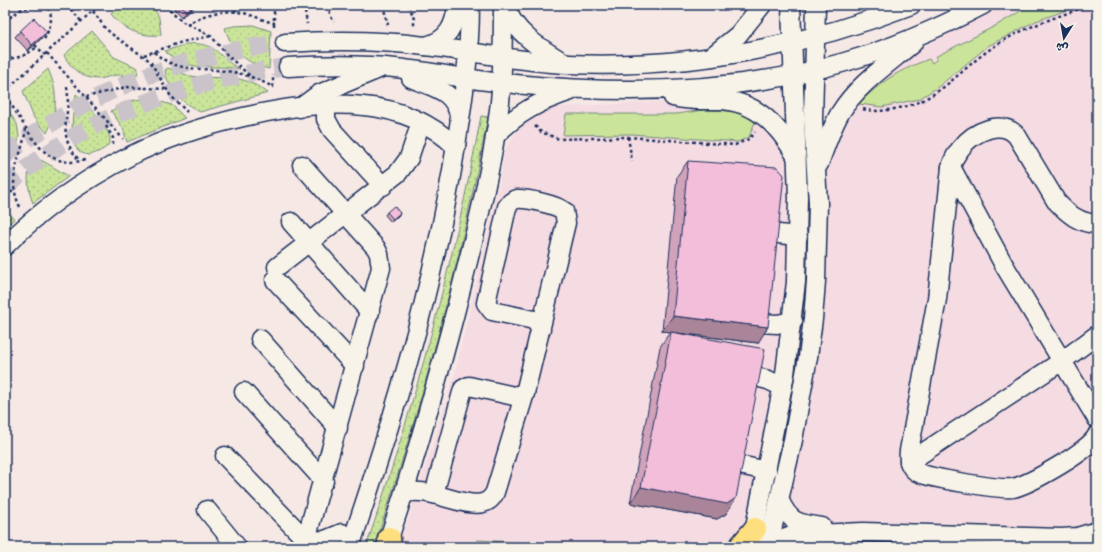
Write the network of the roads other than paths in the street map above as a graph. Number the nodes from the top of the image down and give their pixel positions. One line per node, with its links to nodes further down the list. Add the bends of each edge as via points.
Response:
1 (457, 5): 15 (street, via 456,18 451,30 440,41)
2 (470, 5): 16 (street)
3 (504, 5): 17 (street); 19 (street, via 526,36 545,52)
4 (762, 5): 18 (street, via 738,34)
5 (791, 5): 14 (street)
6 (816, 5): 12 (street)
7 (911, 5): 12 (street)
8 (983, 5): 10 (street)
9 (337, 24): 13 (street)
10 (926, 33): 22 (street, via 885,49); 37 (street, via 871,78 848,101 833,127)
11 (280, 37): 13 (street)
12 (816, 38): 14 (street); 22 (street)
13 (356, 41): 15 (street)
14 (792, 43): 18 (street); 23 (street)
15 (426, 46): 16 (street)
16 (469, 53): 17 (street); 24 (street)
17 (502, 58): 19 (street); 25 (street)
18 (708, 58): 19 (street, via 661,63)
19 (567, 64)
20 (281, 67): 21 (street)
21 (389, 67): 24 (street); 29 (street, via 319,94); 30 (street, via 433,86 447,95 459,110)
22 (815, 70): 23 (street); 37 (street, via 813,119)
23 (794, 75): 27 (street, via 729,85); 34 (street)
24 (466, 78): 25 (street); 30 (street)
25 (501, 83): 26 (street); 32 (street)
26 (581, 88): 27 (street); 32 (street, via 534,105)
27 (656, 90): 34 (street, via 676,98 729,101 753,109 778,128)
28 (326, 105): 29 (street); 31 (street, via 365,106 403,114); 38 (street, via 326,119 332,130)
29 (299, 108): 45 (street, via 223,123 163,142 131,156 100,172 42,212)
30 (460, 120): 33 (street)
31 (421, 122): 33 (street, via 440,133); 38 (street, via 409,158 398,173)
32 (495, 136): 46 (street)
33 (456, 147): 75 (street, via 446,206 405,380 369,493)
34 (797, 158): 43 (street)
35 (302, 165): 39 (street)
36 (951, 167): 41 (street, via 955,156 971,138 994,127 1009,129 1017,136 1064,210 1075,219); 54 (street, via 1004,265); 64 (street, via 936,299)
37 (816, 172): 70 (street, via 818,242 813,319 801,398)
38 (383, 186): 39 (street)
39 (346, 214): 44 (street); 48 (street, via 379,254 380,275)
40 (291, 222): 44 (street)
41 (1097, 224)
42 (769, 234): 43 (street)
43 (798, 236): 49 (street)
44 (309, 243): 48 (street); 55 (street, via 276,273)
45 (5, 246)
46 (469, 257): 47 (street); 68 (street)
47 (496, 263): 51 (street, via 486,300 487,306 495,312 534,320); 51 (street, via 507,207 513,200 521,199 557,206 564,211 566,223)
48 (370, 312): 55 (street)
49 (793, 321): 50 (street, via 777,324); 57 (street)
50 (760, 323)
51 (541, 329): 59 (street)
52 (1097, 335): 54 (street)
53 (260, 339): 61 (street)
54 (1062, 360): 60 (street); 64 (street)
55 (355, 366): 61 (street)
56 (752, 376): 57 (street, via 768,380)
57 (783, 388): 66 (street)
58 (244, 392): 67 (street)
59 (525, 393): 69 (street, via 493,498 483,505 477,505); 69 (street, via 514,396 469,386 463,389)
60 (1097, 419)
61 (338, 428): 67 (street)
62 (1097, 436): 64 (street, via 1089,447 1034,480 1012,488 988,487 924,474 913,468)
63 (225, 456): 76 (street)
64 (909, 462)
65 (735, 464): 66 (street)
66 (767, 471): 74 (street)
67 (324, 481): 76 (street)
68 (404, 494): 69 (street, via 418,491); 77 (street)
69 (434, 494)
70 (780, 500): 73 (street, via 790,518 804,525); 80 (street)
71 (207, 510): 78 (street)
72 (1097, 531): 73 (street, via 1077,537 1061,538)
73 (863, 532): 80 (street, via 792,535)
74 (753, 538): 79 (main road)
75 (343, 542): 76 (street, via 325,540)
76 (306, 544)
77 (388, 544)
78 (237, 547)
79 (740, 547)
80 (770, 547)

